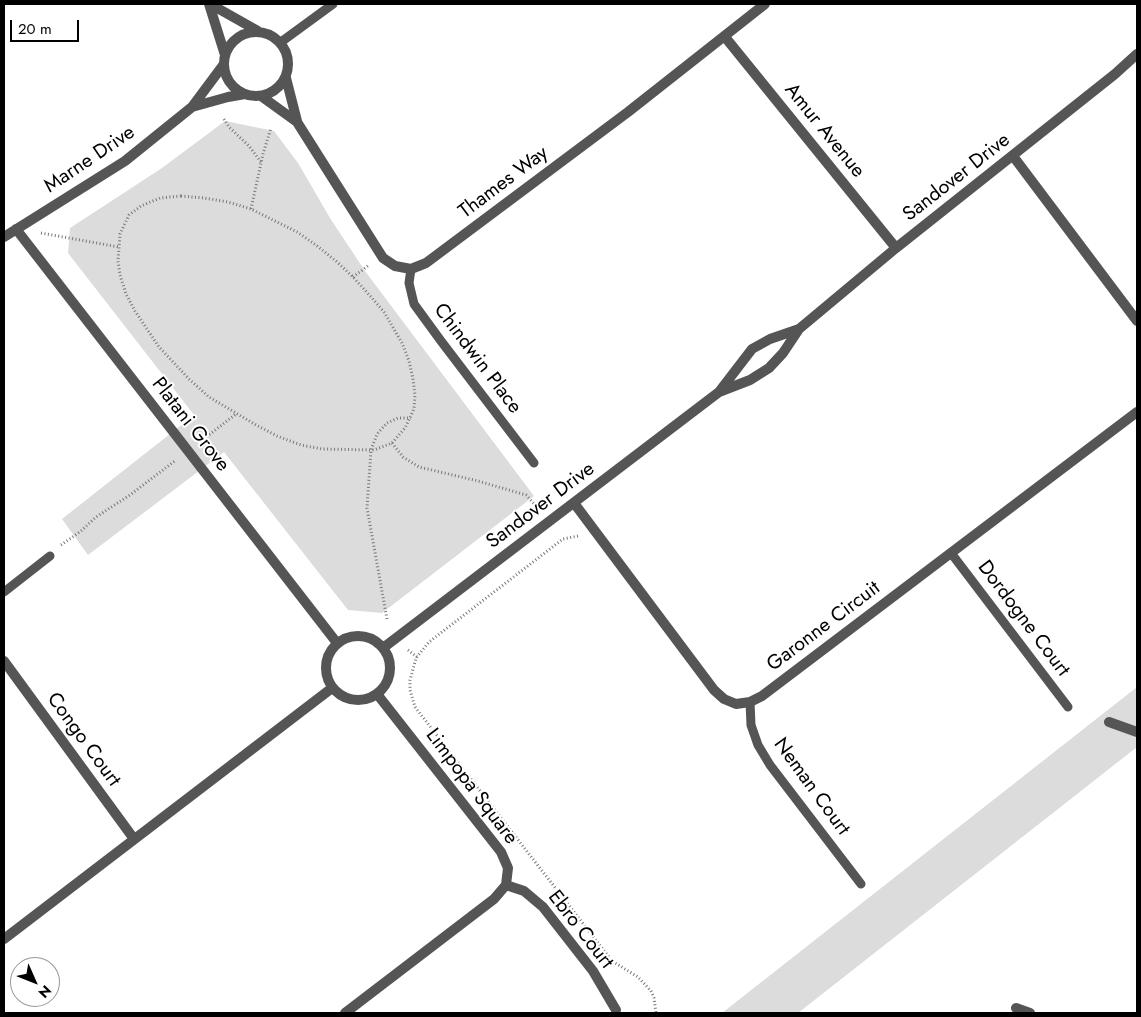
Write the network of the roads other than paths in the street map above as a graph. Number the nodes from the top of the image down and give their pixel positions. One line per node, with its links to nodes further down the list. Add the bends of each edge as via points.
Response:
1 (210, 4): 4 (street); 8 (street)
2 (333, 4): 6 (lane)
3 (765, 4): 5 (street, Thames Way)
4 (258, 31): 6 (street); 8 (street, via 238,37)
5 (725, 37): 17 (street, Amur Avenue); 18 (street, Thames Way, via 426,263)
6 (281, 42): 9 (street, via 289,59)
7 (1137, 54): 14 (street, Sandover Drive)
8 (224, 59): 10 (street, via 229,83); 12 (street, Marne Drive)
9 (286, 78): 11 (street, via 276,90); 13 (street)
10 (245, 94): 11 (street); 12 (street, Marne Drive)
11 (262, 96): 13 (street)
12 (192, 107): 15 (street, Marne Drive, via 125,161)
13 (297, 122): 18 (street, via 383,258 395,266)
14 (1013, 156): 17 (street, Sandover Drive); 19 (street)
15 (16, 229): 16 (street, Marne Drive); 28 (street, Platani Grove)
16 (4, 237)
17 (896, 248): 20 (street, Sandover Drive)
18 (410, 269): 23 (lane, Chindwin Place, via 409,283 414,304)
19 (1137, 321)
20 (799, 329): 21 (street, Sandover Drive, via 769,368 750,380); 21 (street, Sandover Drive, via 752,349)
21 (719, 392): 24 (street, Sandover Drive)
22 (1137, 412): 25 (street, Garonne Circuit)
23 (534, 463)
24 (574, 503): 29 (street, Sandover Drive); 33 (street, via 714,690 736,704)
25 (951, 553): 33 (street, Garonne Circuit); 34 (lane, Dordogne Court)
26 (50, 556): 27 (lane)
27 (4, 592)
28 (337, 643): 29 (street, via 347,637 358,636 370,638); 31 (street, via 328,655 325,667)
29 (383, 648): 32 (street, via 390,670 388,680)
30 (4, 661): 37 (street, Congo Court)
31 (332, 688): 32 (street, via 345,698 356,700); 37 (street)
32 (377, 694): 39 (street, Limpopa Square, via 501,852 508,868)
33 (750, 702): 38 (lane, Neman Court, via 751,725 770,765)
34 (1068, 707)
35 (1109, 722): 36 (street)
36 (1137, 732)
37 (134, 839): 40 (street)
38 (861, 884)
39 (506, 885): 42 (street, Ebro Court, via 524,891 543,907 593,971); 43 (street, via 494,899)
40 (4, 939)
41 (1016, 1008): 44 (street)
42 (616, 1010)
43 (345, 1013)
44 (1030, 1013)

